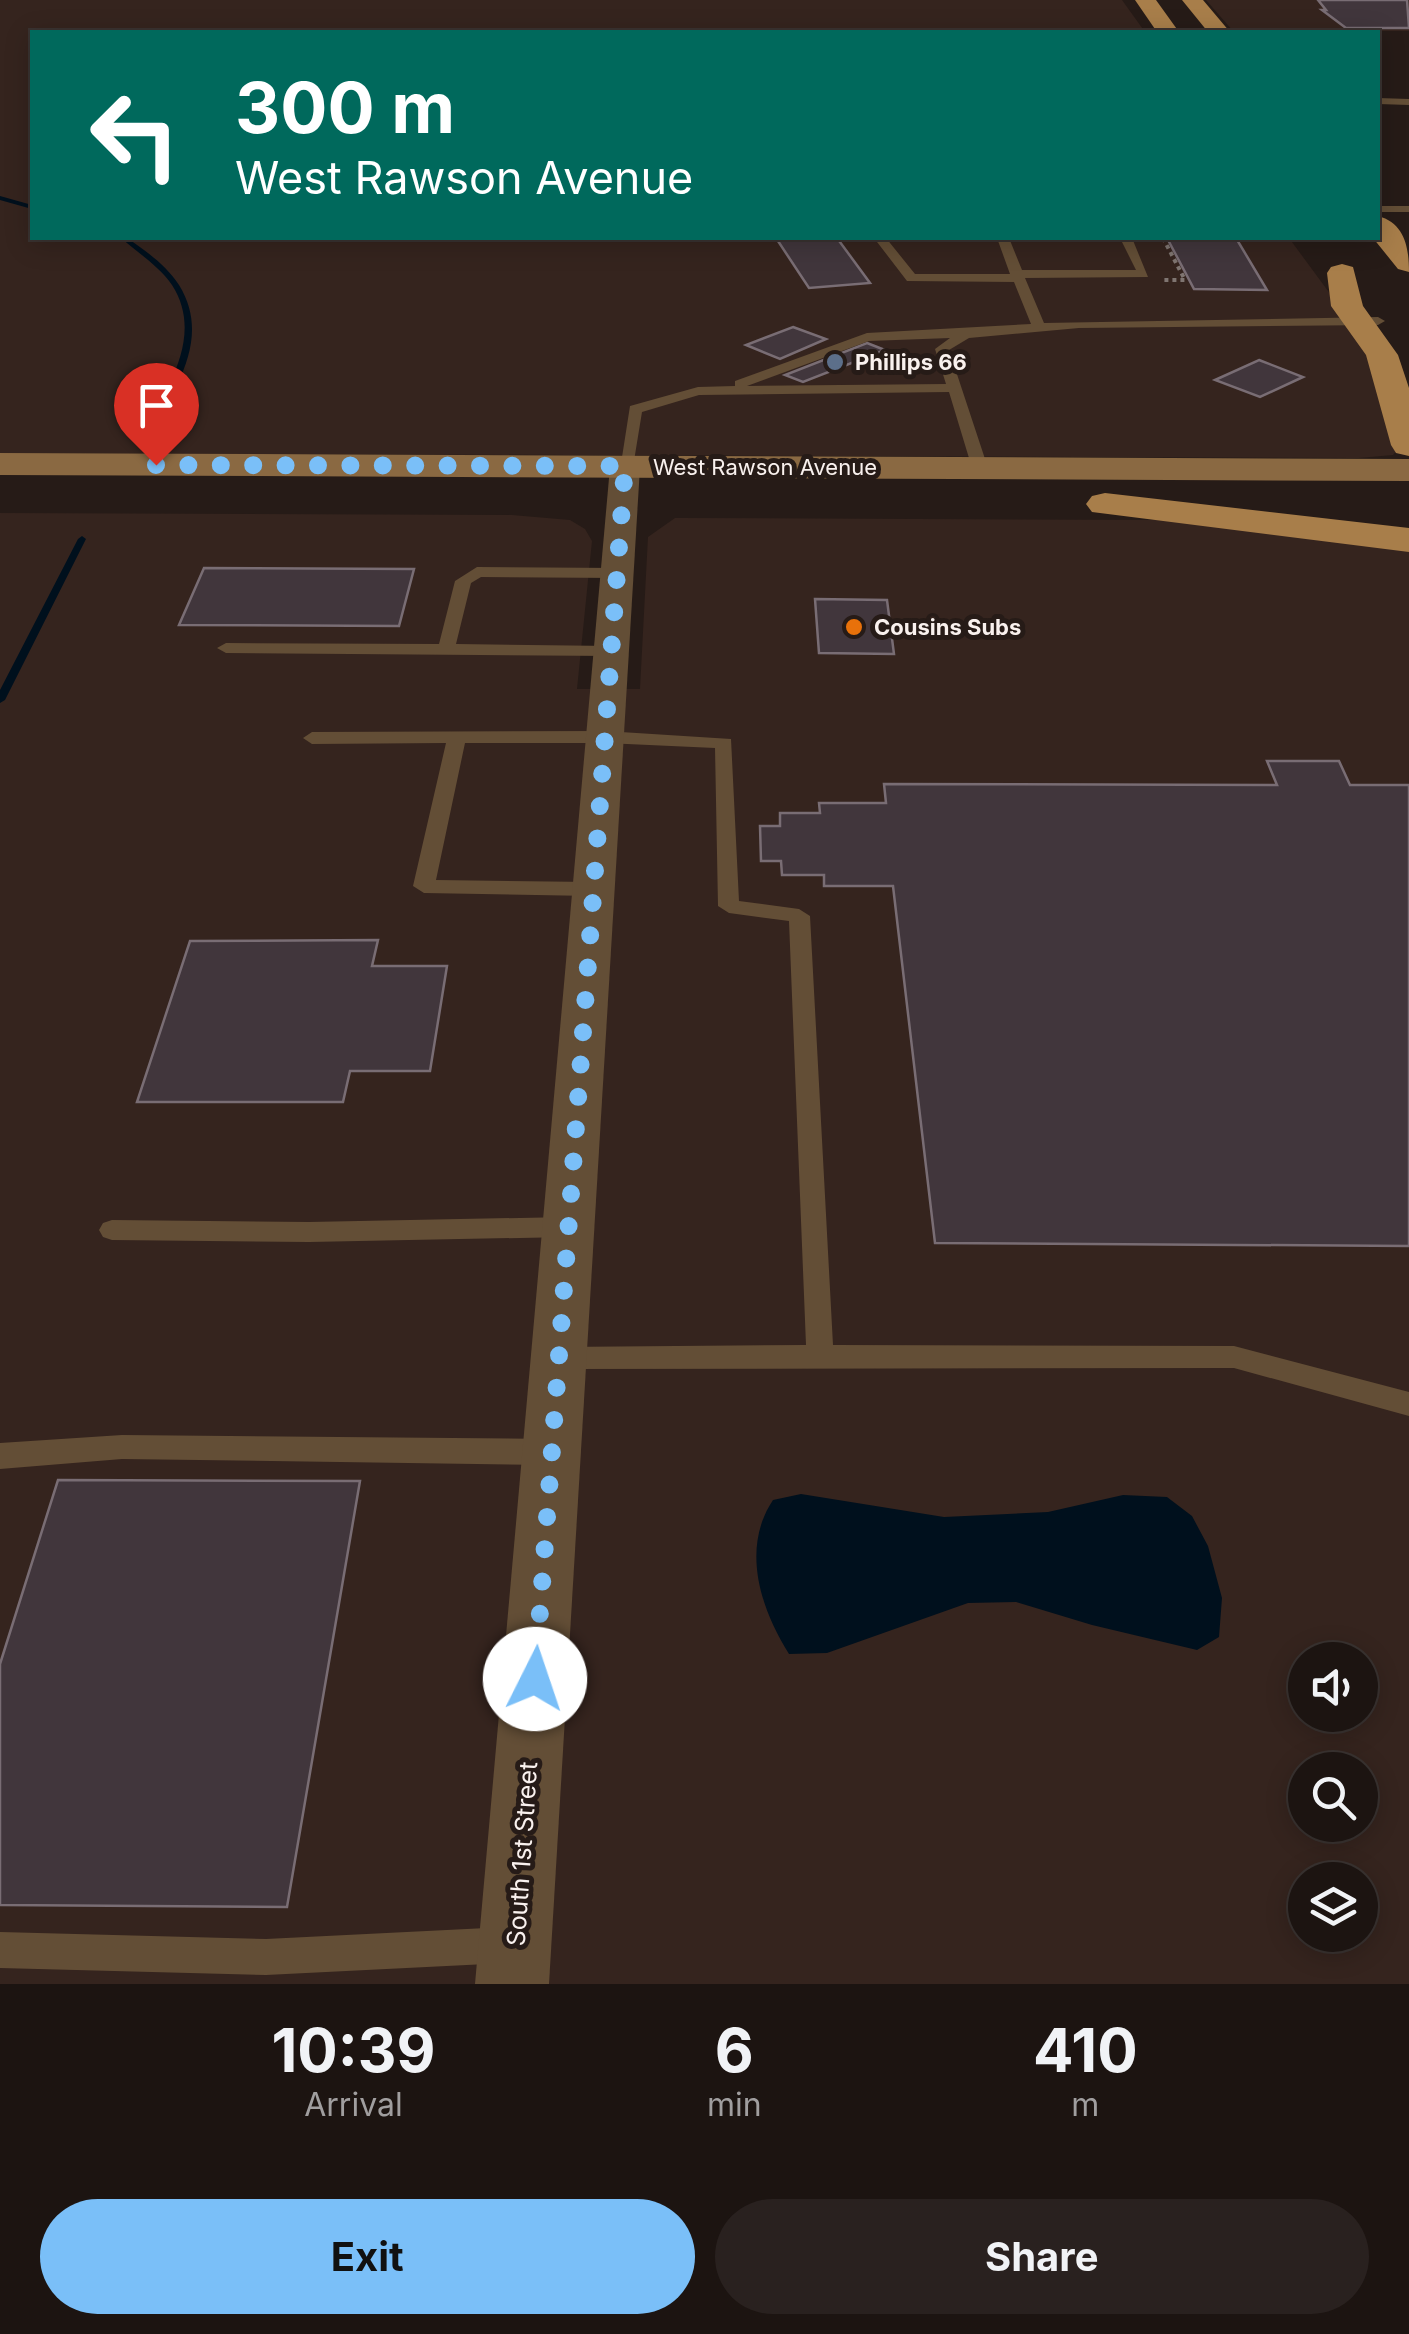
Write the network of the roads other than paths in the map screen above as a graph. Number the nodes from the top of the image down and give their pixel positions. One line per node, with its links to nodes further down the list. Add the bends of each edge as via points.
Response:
1 (1145, 0): 3 (main road)
2 (1192, 0): 4 (main road)
3 (1167, 30)
4 (1217, 30)
5 (1380, 101): 6 (lane)
6 (1409, 102)
7 (1380, 209): 8 (lane)
8 (1409, 209)
9 (1380, 227): 13 (main road)
10 (882, 240): 14 (lane, via 911,278)
11 (1005, 240): 14 (lane)
12 (1127, 240): 14 (lane, via 1144,274)
13 (1409, 263)
14 (1017, 276): 16 (lane)
15 (1381, 322): 15 (main road, via 1322,245 1342,273 1347,306); 16 (lane); 18 (main road); 21 (main road)
16 (1038, 328): 17 (lane)
17 (966, 334): 19 (lane, via 942,349); 20 (lane, via 867,337)
18 (1409, 364)
19 (954, 388): 20 (lane); 23 (lane)
20 (722, 390): 24 (lane, via 698,390 635,409)
21 (1405, 457): 23 (main road, West Rawson Avenue)
22 (0, 464): 24 (main road, West Rawson Avenue)
23 (980, 468): 24 (main road, West Rawson Avenue)
24 (623, 495): 29 (street, South 1st Street)
25 (1066, 504): 26 (main road)
26 (1105, 504): 27 (main road); 28 (main road)
27 (1409, 505)
28 (1409, 540)
29 (618, 573): 31 (lane, via 477,572 464,581); 32 (street, South 1st Street)
30 (226, 648): 31 (lane)
31 (446, 650): 32 (lane)
32 (612, 651): 33 (street, South 1st Street)
33 (606, 737): 35 (lane); 36 (street, South 1st Street); 39 (lane, via 724,743 729,906 799,916)
34 (312, 738): 35 (lane)
35 (457, 738): 36 (lane, via 424,886)
36 (591, 889): 37 (street, South 1st Street)
37 (568, 1227): 38 (lane); 40 (street, South 1st Street)
38 (112, 1230)
39 (820, 1356): 40 (lane); 41 (lane, via 1234,1357)
40 (559, 1358): 42 (street, South 1st Street)
41 (1409, 1404)
42 (552, 1452): 43 (lane, via 122,1447); 45 (street, South 1st Street)
43 (0, 1456)
44 (0, 1950): 45 (lane)
45 (514, 1964)

